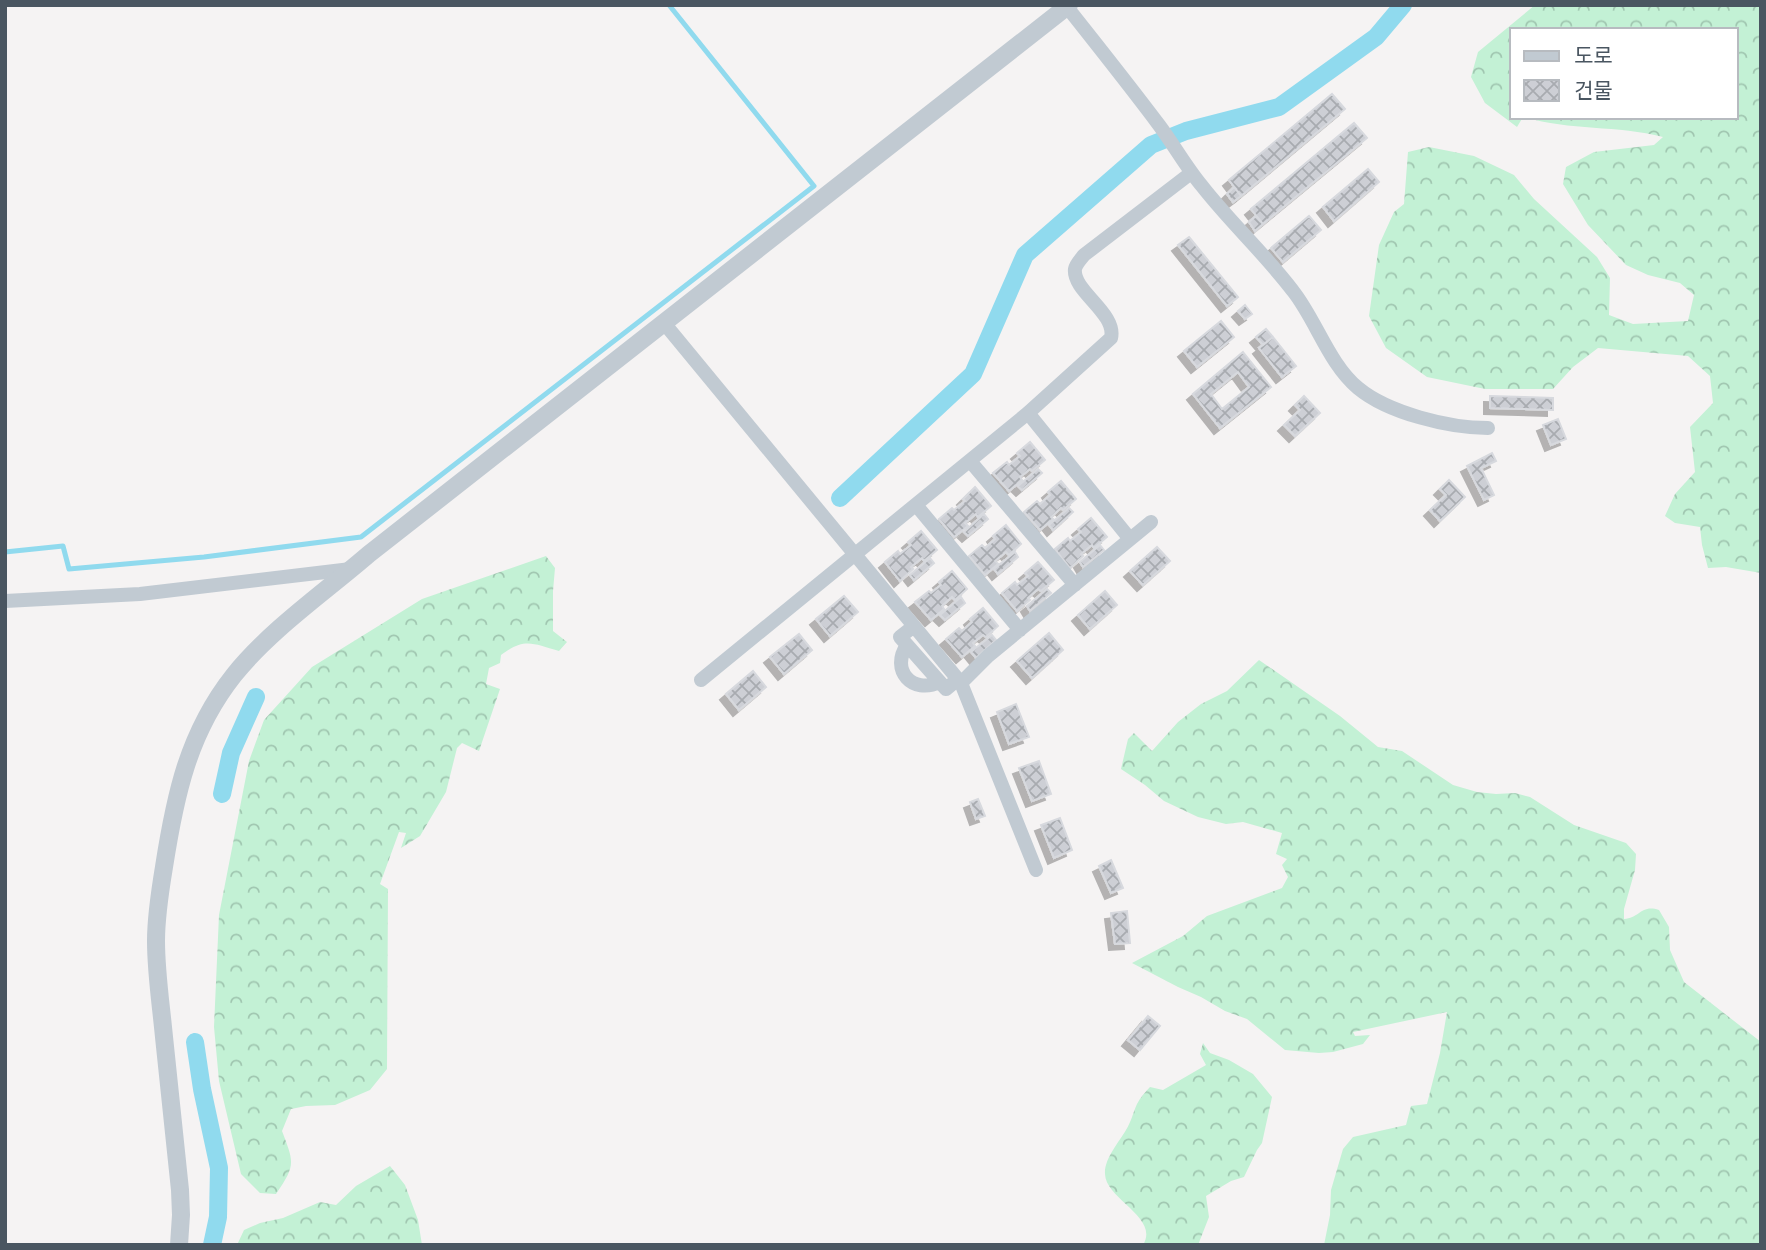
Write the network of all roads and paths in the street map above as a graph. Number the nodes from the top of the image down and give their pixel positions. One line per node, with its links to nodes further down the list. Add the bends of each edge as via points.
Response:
1 (1068, 6): 2 (street); 3 (street)
2 (1191, 173): 4 (street, via 1075,266 1075,278 1108,321 1111,338); 5 (street, via 1293,291 1330,354 1358,388 1405,413 1466,428)
3 (664, 323): 10 (street); 11 (street)
4 (1028, 413): 6 (street); 9 (street)
5 (1488, 428)
6 (970, 461): 7 (street); 12 (street)
7 (916, 505): 10 (street); 15 (street)
8 (1151, 522): 9 (street)
9 (1130, 539): 12 (street)
10 (855, 555): 14 (street); 17 (street)
11 (351, 569): 13 (street, via 140,594); 21 (street, via 236,672 199,730 180,781 156,941 180,1190)
12 (1075, 584): 15 (street)
13 (5, 601)
14 (914, 626): 16 (street, via 900,637); 18 (street)
15 (1020, 630): 18 (street)
16 (907, 645): 19 (street); 19 (street, via 901,662 907,678 922,686)
17 (701, 680)
18 (959, 681): 19 (street, via 946,689); 20 (street)
19 (940, 682)
20 (1036, 870)
21 (179, 1245)

